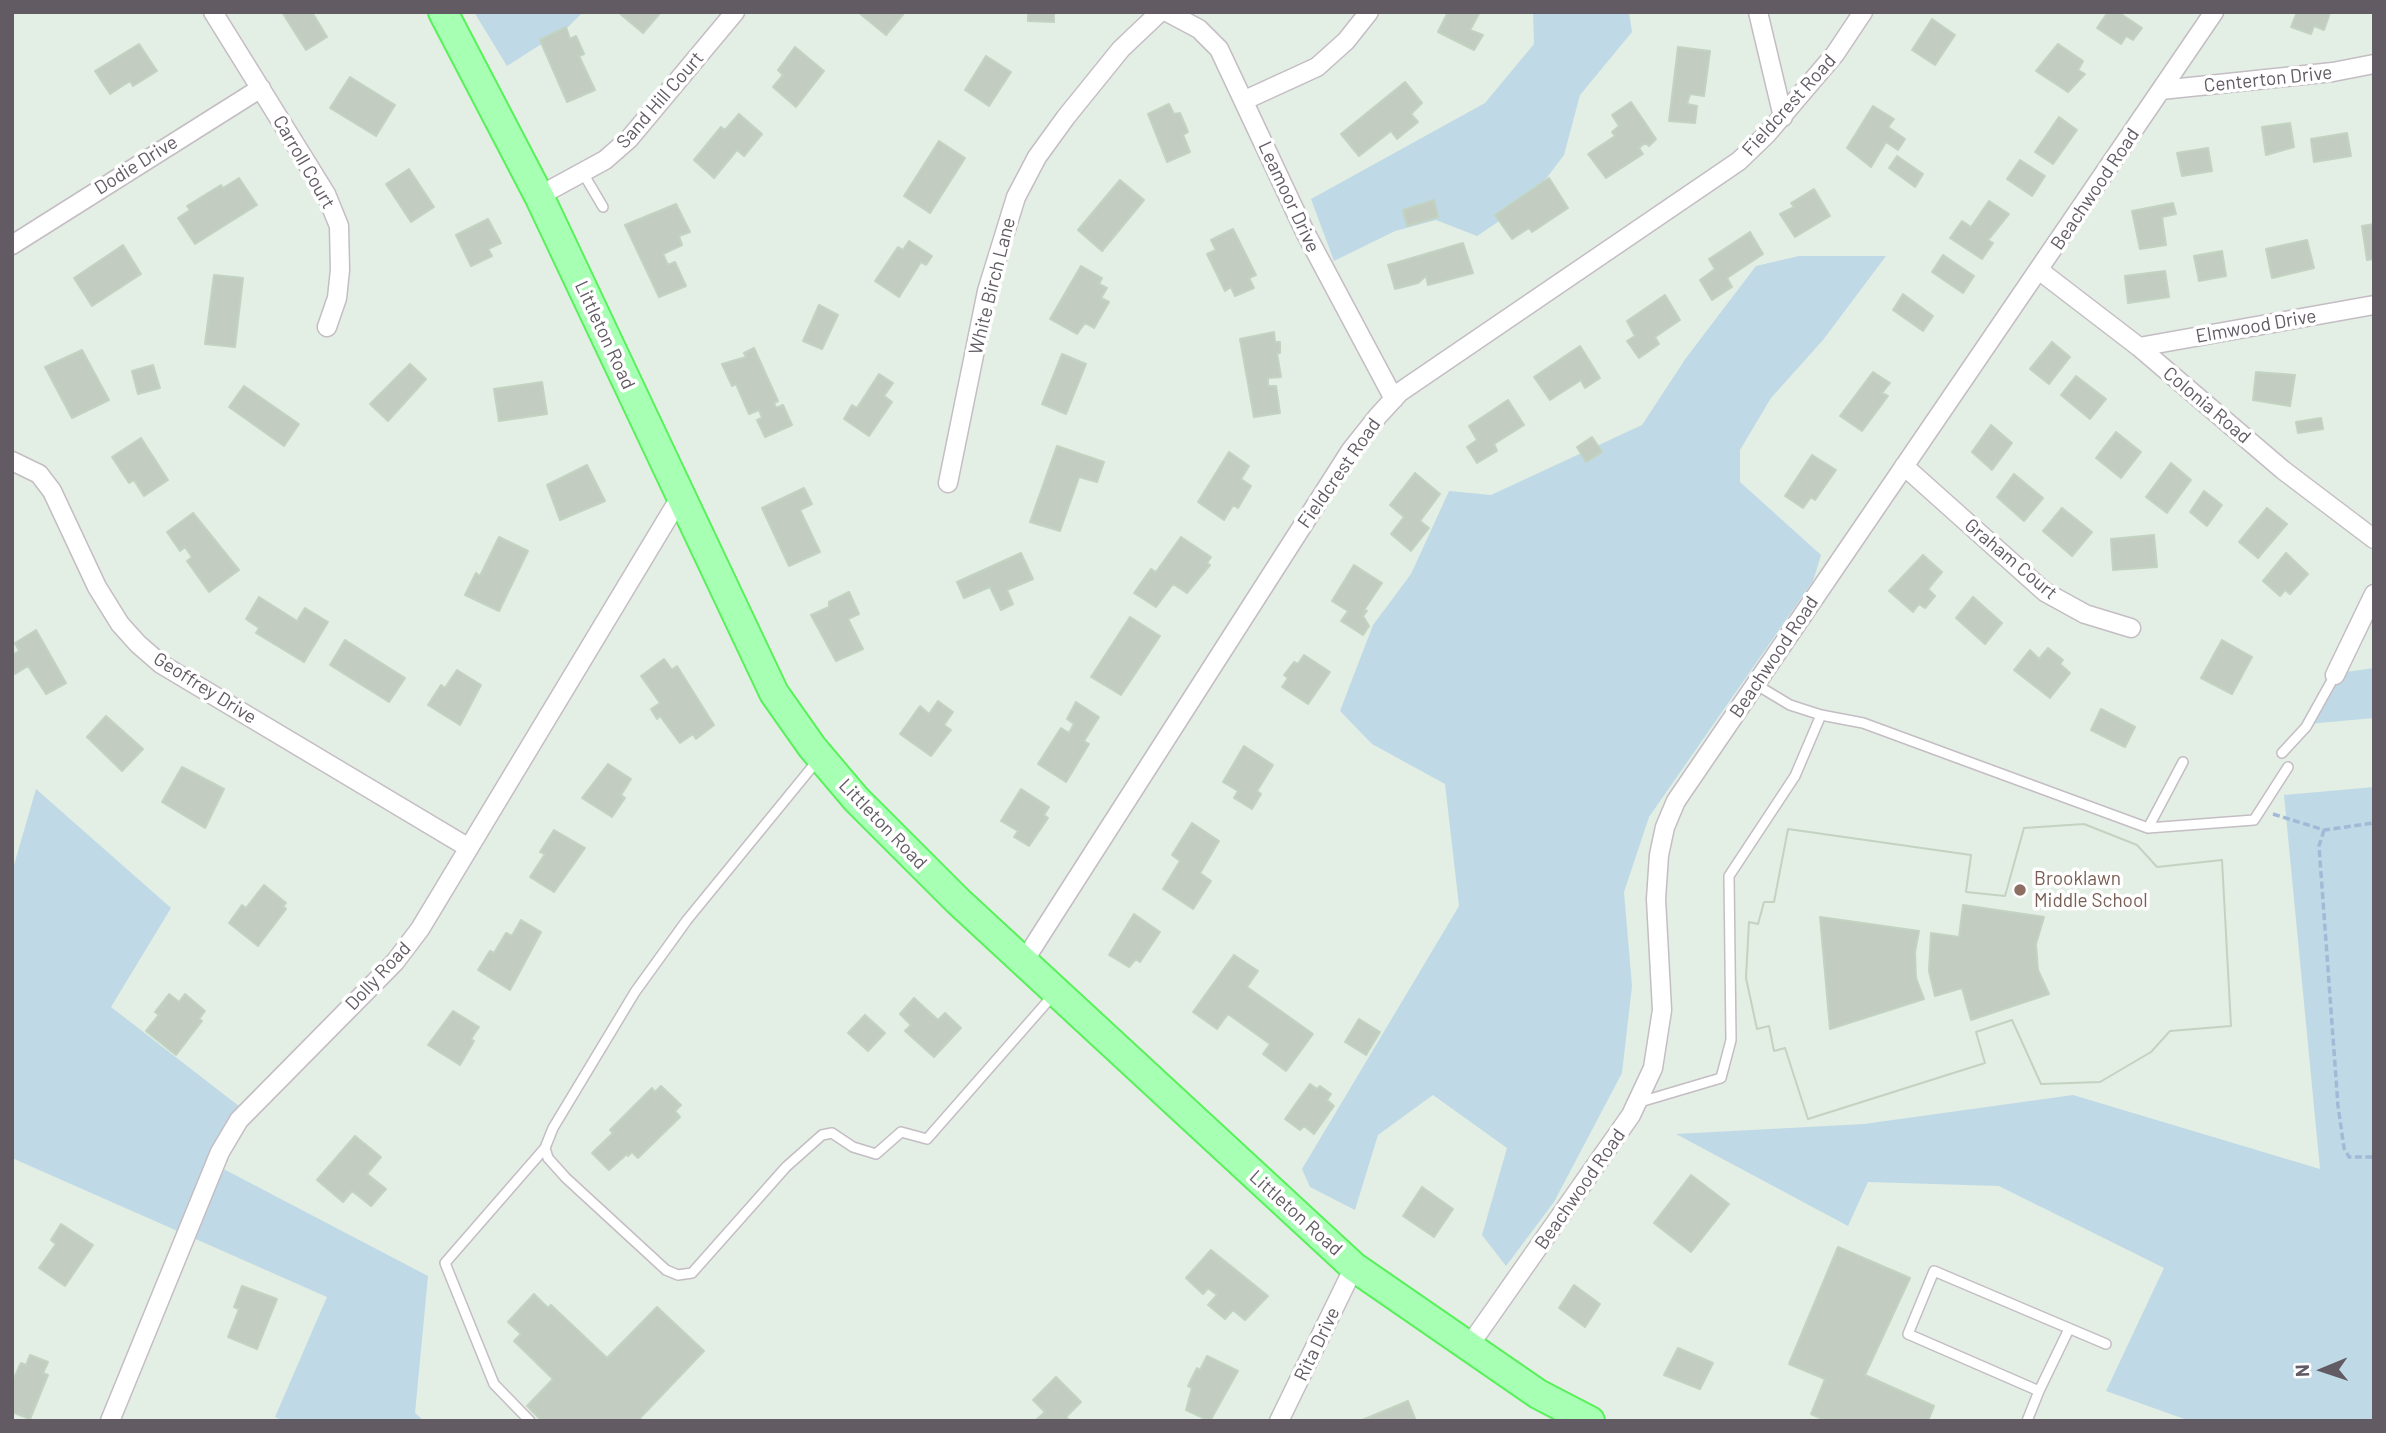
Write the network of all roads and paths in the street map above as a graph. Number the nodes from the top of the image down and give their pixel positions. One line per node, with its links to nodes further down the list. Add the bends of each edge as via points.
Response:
1 (214, 12): 11 (street, Carroll Court)
2 (443, 12): 16 (main road, Littleton Road)
3 (735, 12): 15 (street, Sand Hill Court, via 629,139)
4 (1160, 12): 26 (street, White Birch Lane, via 1121,49 1066,117 1037,156 1016,197 987,292)
5 (1167, 12): 13 (street, Leamoor Drive, via 1199,29 1219,50)
6 (1369, 12): 13 (street, via 1346,41 1317,66)
7 (1758, 12): 14 (street)
8 (1863, 12): 14 (street, Fieldcrest Road)
9 (2214, 12): 12 (street, Beachwood Road)
10 (2374, 64): 12 (street, Centerton Drive)
11 (261, 88): 18 (street, Dodie Drive); 21 (street, Carroll Court, via 326,194 339,226 337,298)
12 (2161, 90): 19 (street, Beachwood Road)
13 (1245, 100): 23 (street, Leamoor Drive, via 1305,232)
14 (1783, 117): 23 (street, Fieldcrest Road, via 1739,161)
15 (583, 173): 16 (street, Sand Hill Court); 17 (lane)
16 (540, 196): 27 (main road, Littleton Road)
17 (603, 207)
18 (12, 245)
19 (2040, 271): 22 (street, Colonia Road); 25 (street, Beachwood Road)
20 (2374, 304): 22 (street, Elmwood Drive)
21 (327, 327)
22 (2139, 347): 28 (street, Colonia Road, via 2283,470)
23 (1394, 399): 43 (street, Fieldcrest Road, via 1351,450)
24 (12, 461): 42 (street, Geoffrey Drive, via 39,474 52,491 97,587 120,624 161,664)
25 (1904, 466): 30 (street, Graham Court, via 2045,592 2085,614); 32 (street, Beachwood Road)
26 (948, 483)
27 (681, 496): 35 (main road, Littleton Road, via 774,693); 42 (street, Dolly Road)
28 (2374, 539)
29 (2374, 594): 31 (street)
30 (2131, 628)
31 (2335, 675): 34 (lane, via 2306,727)
32 (1755, 684): 33 (lane, via 1790,705); 45 (street, Beachwood Road, via 1676,801 1665,827 1656,899 1661,1035)
33 (1821, 715): 40 (lane, via 1863,723); 45 (lane, via 1795,776 1729,876 1731,1040 1721,1078)
34 (2282, 753)
35 (820, 757): 43 (main road, Littleton Road, via 856,799); 46 (lane, via 687,920 635,992)
36 (2183, 762): 40 (lane)
37 (2288, 767): 38 (lane)
38 (2262, 808): 40 (lane, via 2254,821); 41 (path)
39 (2374, 823): 41 (path)
40 (2148, 828)
41 (2324, 830): 47 (path, via 2319,846 2344,1148 2349,1157)
42 (468, 848): 53 (street, Dolly Road, via 395,962 239,1120 220,1152)
43 (1024, 961): 44 (main road, Littleton Road)
44 (1056, 992): 46 (lane, via 927,1139 901,1132 876,1154 853,1147 832,1133 822,1135 786,1167 692,1273 678,1275 658,1263 566,1178); 48 (main road, Littleton Road)
45 (1640, 1102): 51 (street, Beachwood Road)
46 (545, 1148): 54 (lane, via 446,1263 494,1384)
47 (2374, 1157)
48 (1354, 1267): 51 (main road, Littleton Road); 55 (street, Rita Drive)
49 (2069, 1329): 50 (lane); 52 (lane); 52 (lane, via 1934,1271 1908,1334)
50 (2105, 1344)
51 (1469, 1346): 56 (main road, Littleton Road, via 1538,1394)
52 (2039, 1391): 57 (lane)
53 (110, 1421)
54 (530, 1421)
55 (1279, 1421)
56 (1590, 1421)
57 (2027, 1421)

